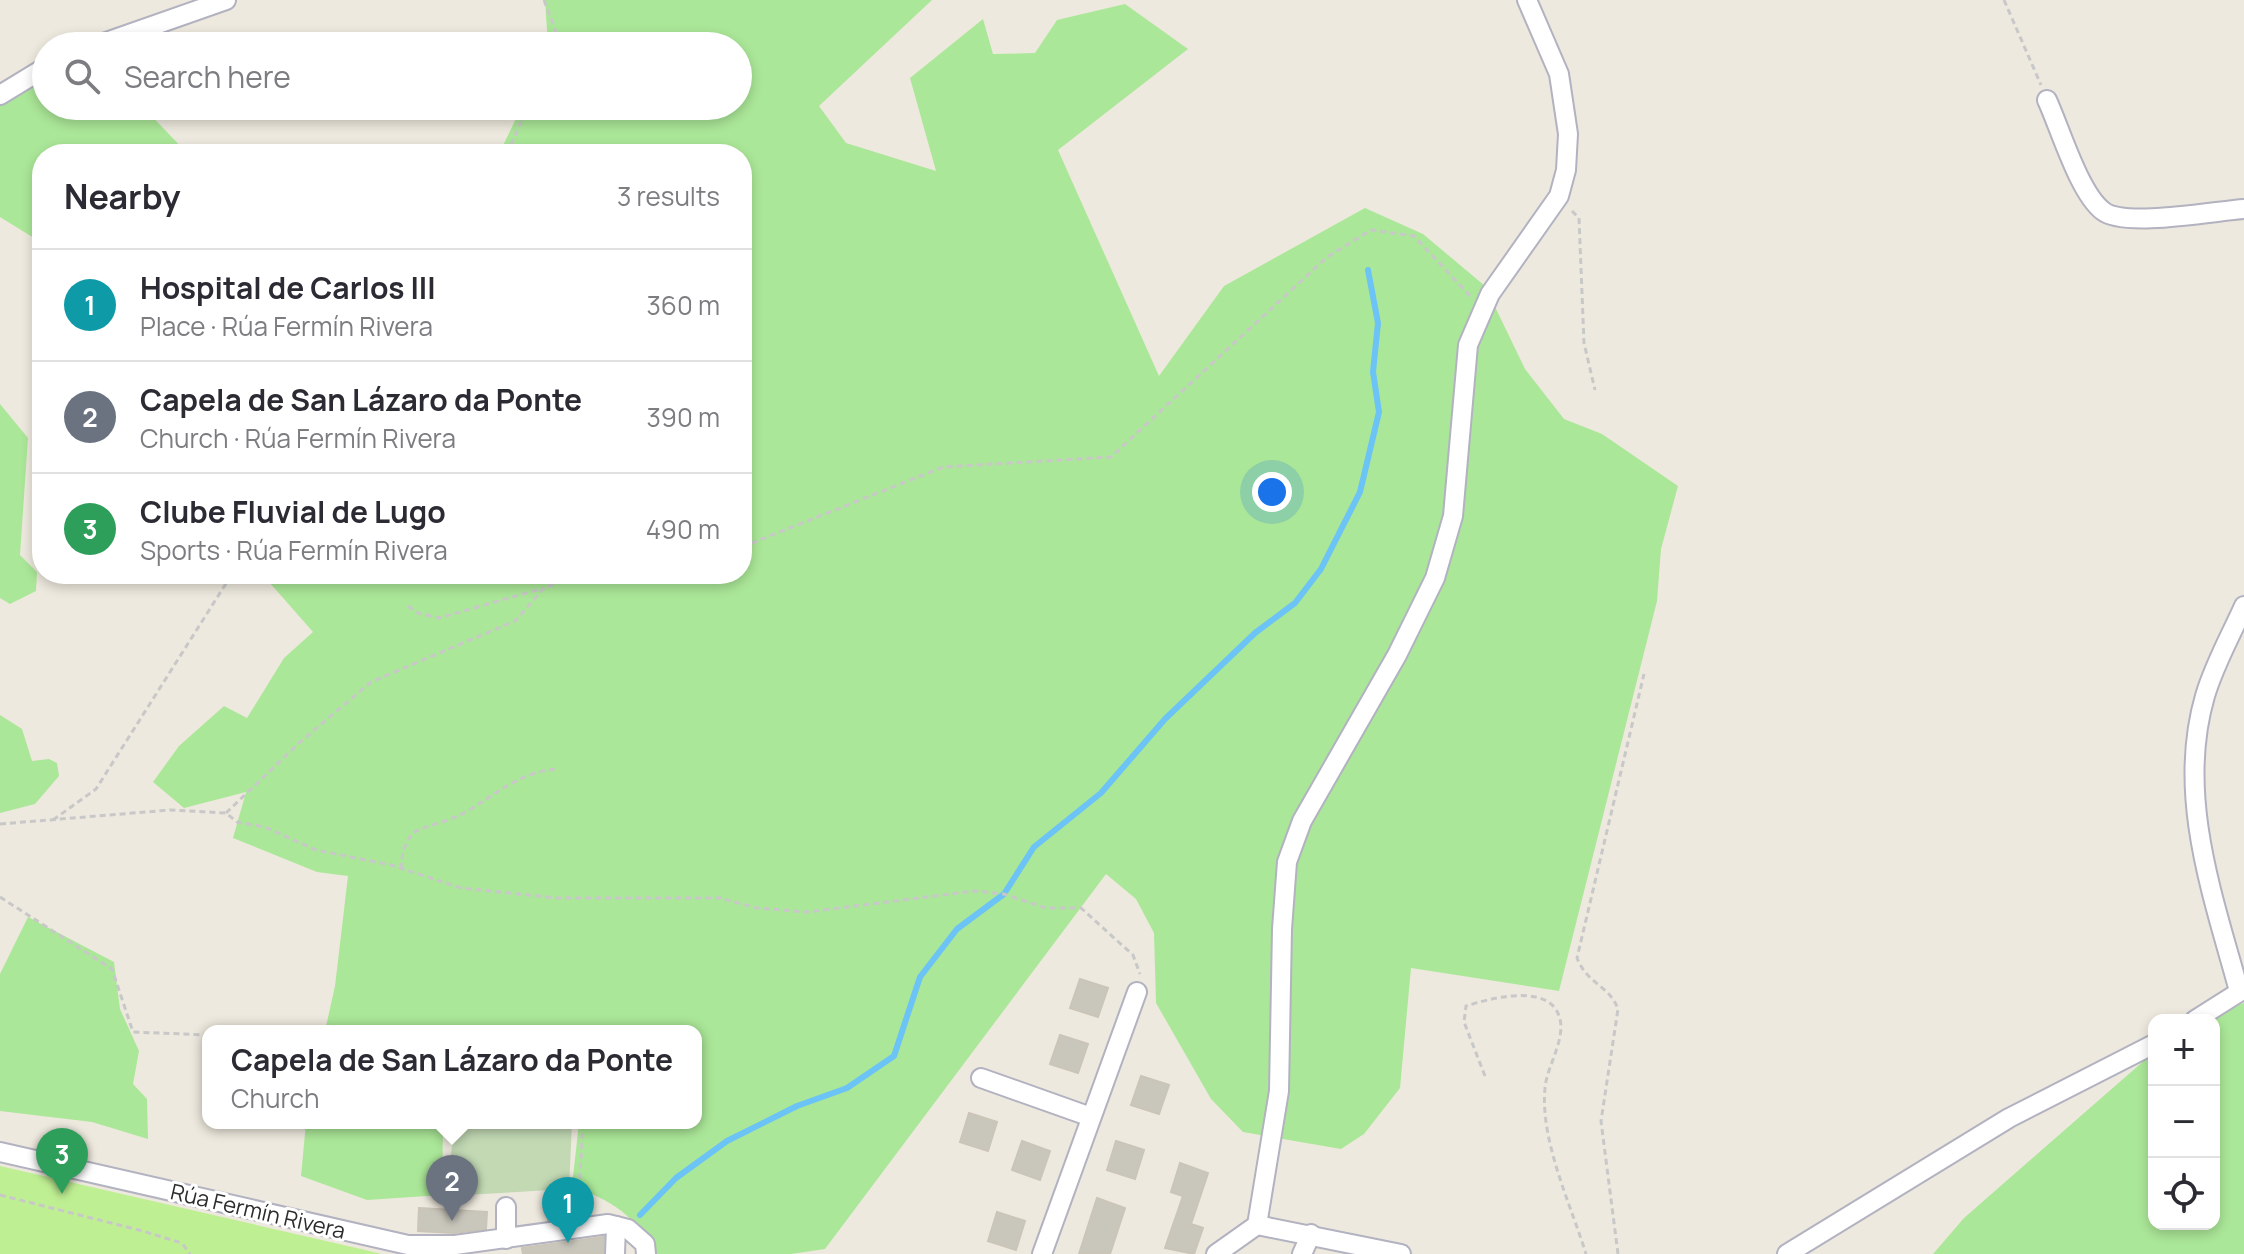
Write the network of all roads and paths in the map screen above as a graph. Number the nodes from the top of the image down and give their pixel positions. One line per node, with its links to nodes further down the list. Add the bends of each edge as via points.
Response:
1 (226, 0): 5 (street)
2 (544, 0): 6 (path)
3 (1527, 0): 12 (street, via 1559,74 1568,134)
4 (2004, 0): 9 (path)
5 (135, 32)
6 (556, 32)
7 (32, 76): 8 (street)
8 (0, 95)
9 (2047, 100): 13 (street, via 2085,188 2103,211 2123,219)
10 (522, 120): 11 (path)
11 (511, 144)
12 (1559, 196): 14 (street); 15 (path, via 1579,218 1584,343)
13 (2244, 209)
14 (1483, 310): 16 (path, via 1414,236 1371,230 1327,257 1111,457 943,467); 41 (street, via 1468,345 1453,516 1435,578 1302,821 1287,862 1279,1091)
15 (1595, 390)
16 (752, 543)
17 (226, 584): 25 (path, via 96,789)
18 (555, 584): 19 (path)
19 (544, 588): 20 (path, via 439,618); 24 (path, via 515,621 371,682)
20 (408, 606)
21 (2244, 606): 29 (street, via 2205,695 2195,746 2197,834)
22 (1644, 674): 54 (path, via 1577,958 1584,976 1613,996 1618,1009 1601,1121)
23 (558, 769): 27 (path, via 503,785 471,810 412,833)
24 (226, 813): 25 (path, via 170,810); 27 (path, via 237,822 265,827 316,850)
25 (50, 823): 26 (path)
26 (0, 824)
27 (401, 869): 30 (path, via 461,888 516,894 720,898 807,912 975,891 1004,894 1046,908 1081,908 1133,955 1142,979)
28 (0, 897): 32 (path, via 112,969 133,1032)
29 (2242, 990): 31 (street)
30 (1137, 992): 36 (street)
31 (2204, 1014)
32 (202, 1035)
33 (2148, 1047): 55 (street, via 2009,1118)
34 (1485, 1076): 53 (path, via 1464,1022 1466,1006 1540,997 1553,1006 1562,1021 1544,1090 1560,1182)
35 (981, 1078): 36 (street)
36 (1091, 1117): 49 (street)
37 (583, 1129): 43 (path)
38 (0, 1152): 45 (street, Rúa Fermín Rivera, via 408,1245)
39 (0, 1195): 46 (path, via 182,1243)
40 (506, 1207): 45 (street)
41 (1257, 1225): 44 (street); 50 (street)
42 (616, 1226): 43 (street, Rúa Fermín Rivera); 47 (street); 48 (street, via 634,1232)
43 (585, 1228): 45 (street, Rúa Fermín Rivera)
44 (1311, 1234): 51 (street); 52 (street)
45 (506, 1239)
46 (190, 1254)
47 (615, 1254)
48 (646, 1254)
49 (1042, 1254)
50 (1216, 1254)
51 (1302, 1254)
52 (1401, 1254)
53 (1586, 1254)
54 (1618, 1254)
55 (1787, 1254)

